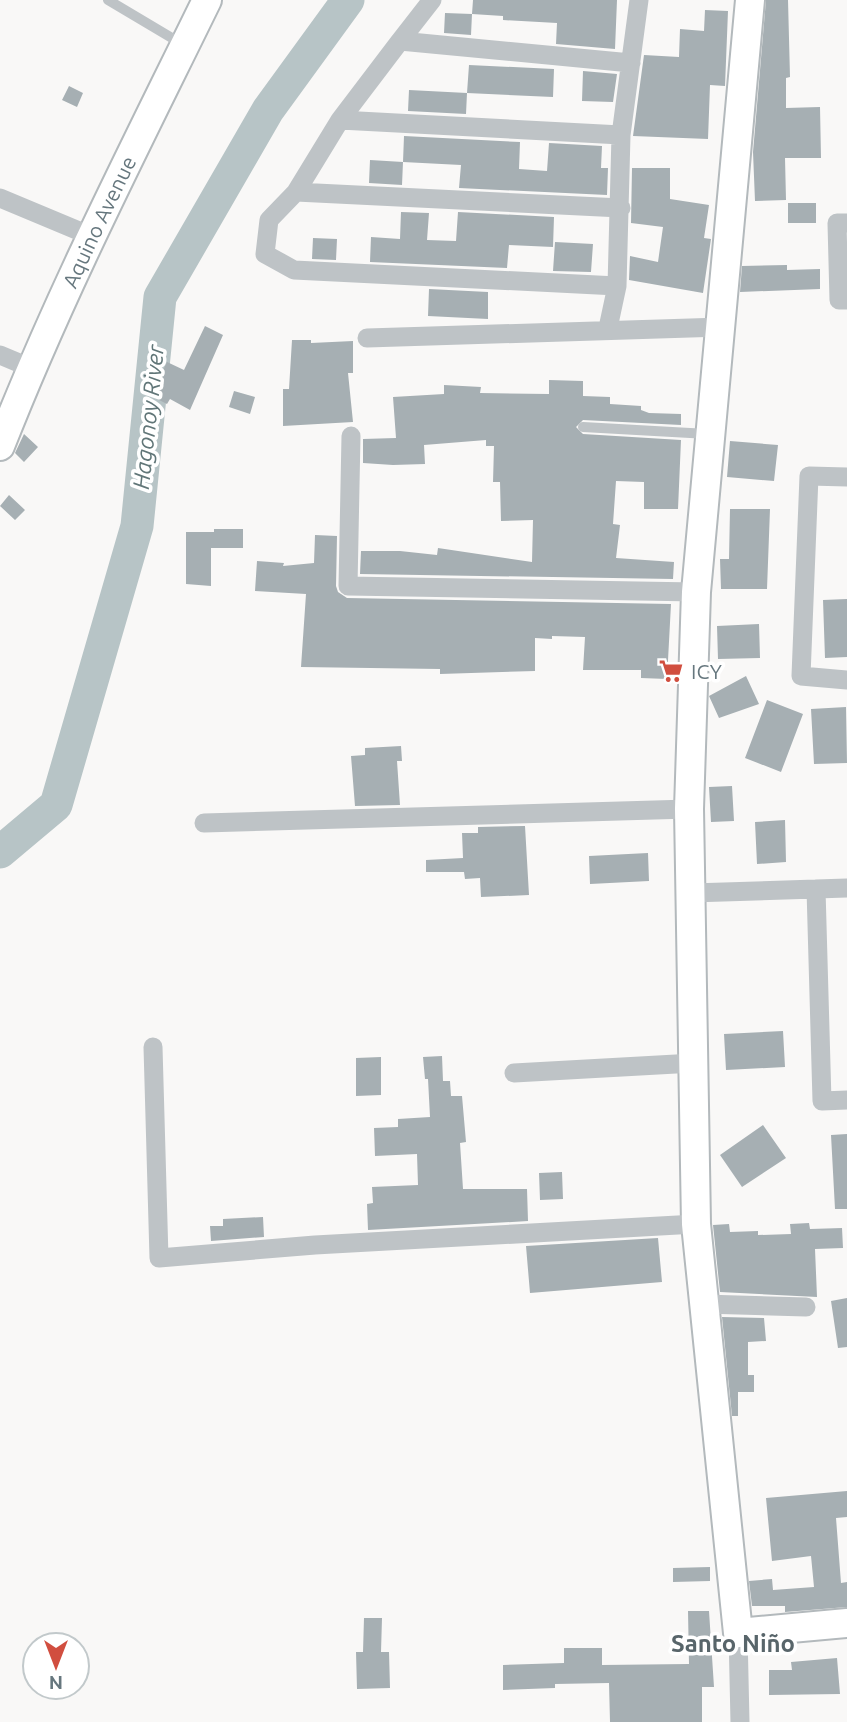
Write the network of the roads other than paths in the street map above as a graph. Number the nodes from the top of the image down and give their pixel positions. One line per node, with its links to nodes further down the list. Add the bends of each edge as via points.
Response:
1 (108, 0): 7 (lane)
2 (208, 0): 7 (street, Aquino Avenue)
3 (432, 0): 6 (street)
4 (639, 0): 8 (street)
5 (750, 0): 18 (street)
6 (400, 41): 8 (street); 9 (street)
7 (185, 46): 15 (street, Aquino Avenue)
8 (631, 63): 10 (street)
9 (340, 120): 10 (street); 11 (street)
10 (621, 135): 13 (street)
11 (296, 192): 13 (street); 16 (street, via 269,220 265,254 294,270)
12 (0, 198): 15 (street)
13 (621, 208): 16 (street)
14 (847, 223): 17 (street, via 837,223 839,300)
15 (91, 236): 22 (street, Aquino Avenue)
16 (617, 286): 19 (street)
17 (847, 300)
18 (722, 327): 19 (street); 24 (street)
19 (608, 328): 20 (street)
20 (367, 338)
21 (0, 355): 22 (street)
22 (31, 368): 26 (street, Aquino Avenue)
23 (583, 427): 24 (lane)
24 (710, 434): 28 (street)
25 (351, 436): 28 (street, via 348,586)
26 (0, 446)
27 (847, 477): 29 (street, via 809,476 801,676)
28 (696, 592): 30 (street)
29 (847, 680)
30 (690, 809): 31 (street); 34 (street)
31 (204, 823)
32 (847, 888): 33 (street)
33 (816, 889): 34 (street); 38 (street, via 822,1101)
34 (691, 893): 36 (street)
35 (153, 1047): 39 (street, via 159,1258)
36 (694, 1062): 37 (street); 39 (street)
37 (513, 1073)
38 (847, 1100)
39 (696, 1224): 40 (street)
40 (703, 1304): 41 (street); 43 (street)
41 (806, 1307)
42 (847, 1623): 43 (street)
43 (738, 1633): 44 (street)
44 (740, 1722)

